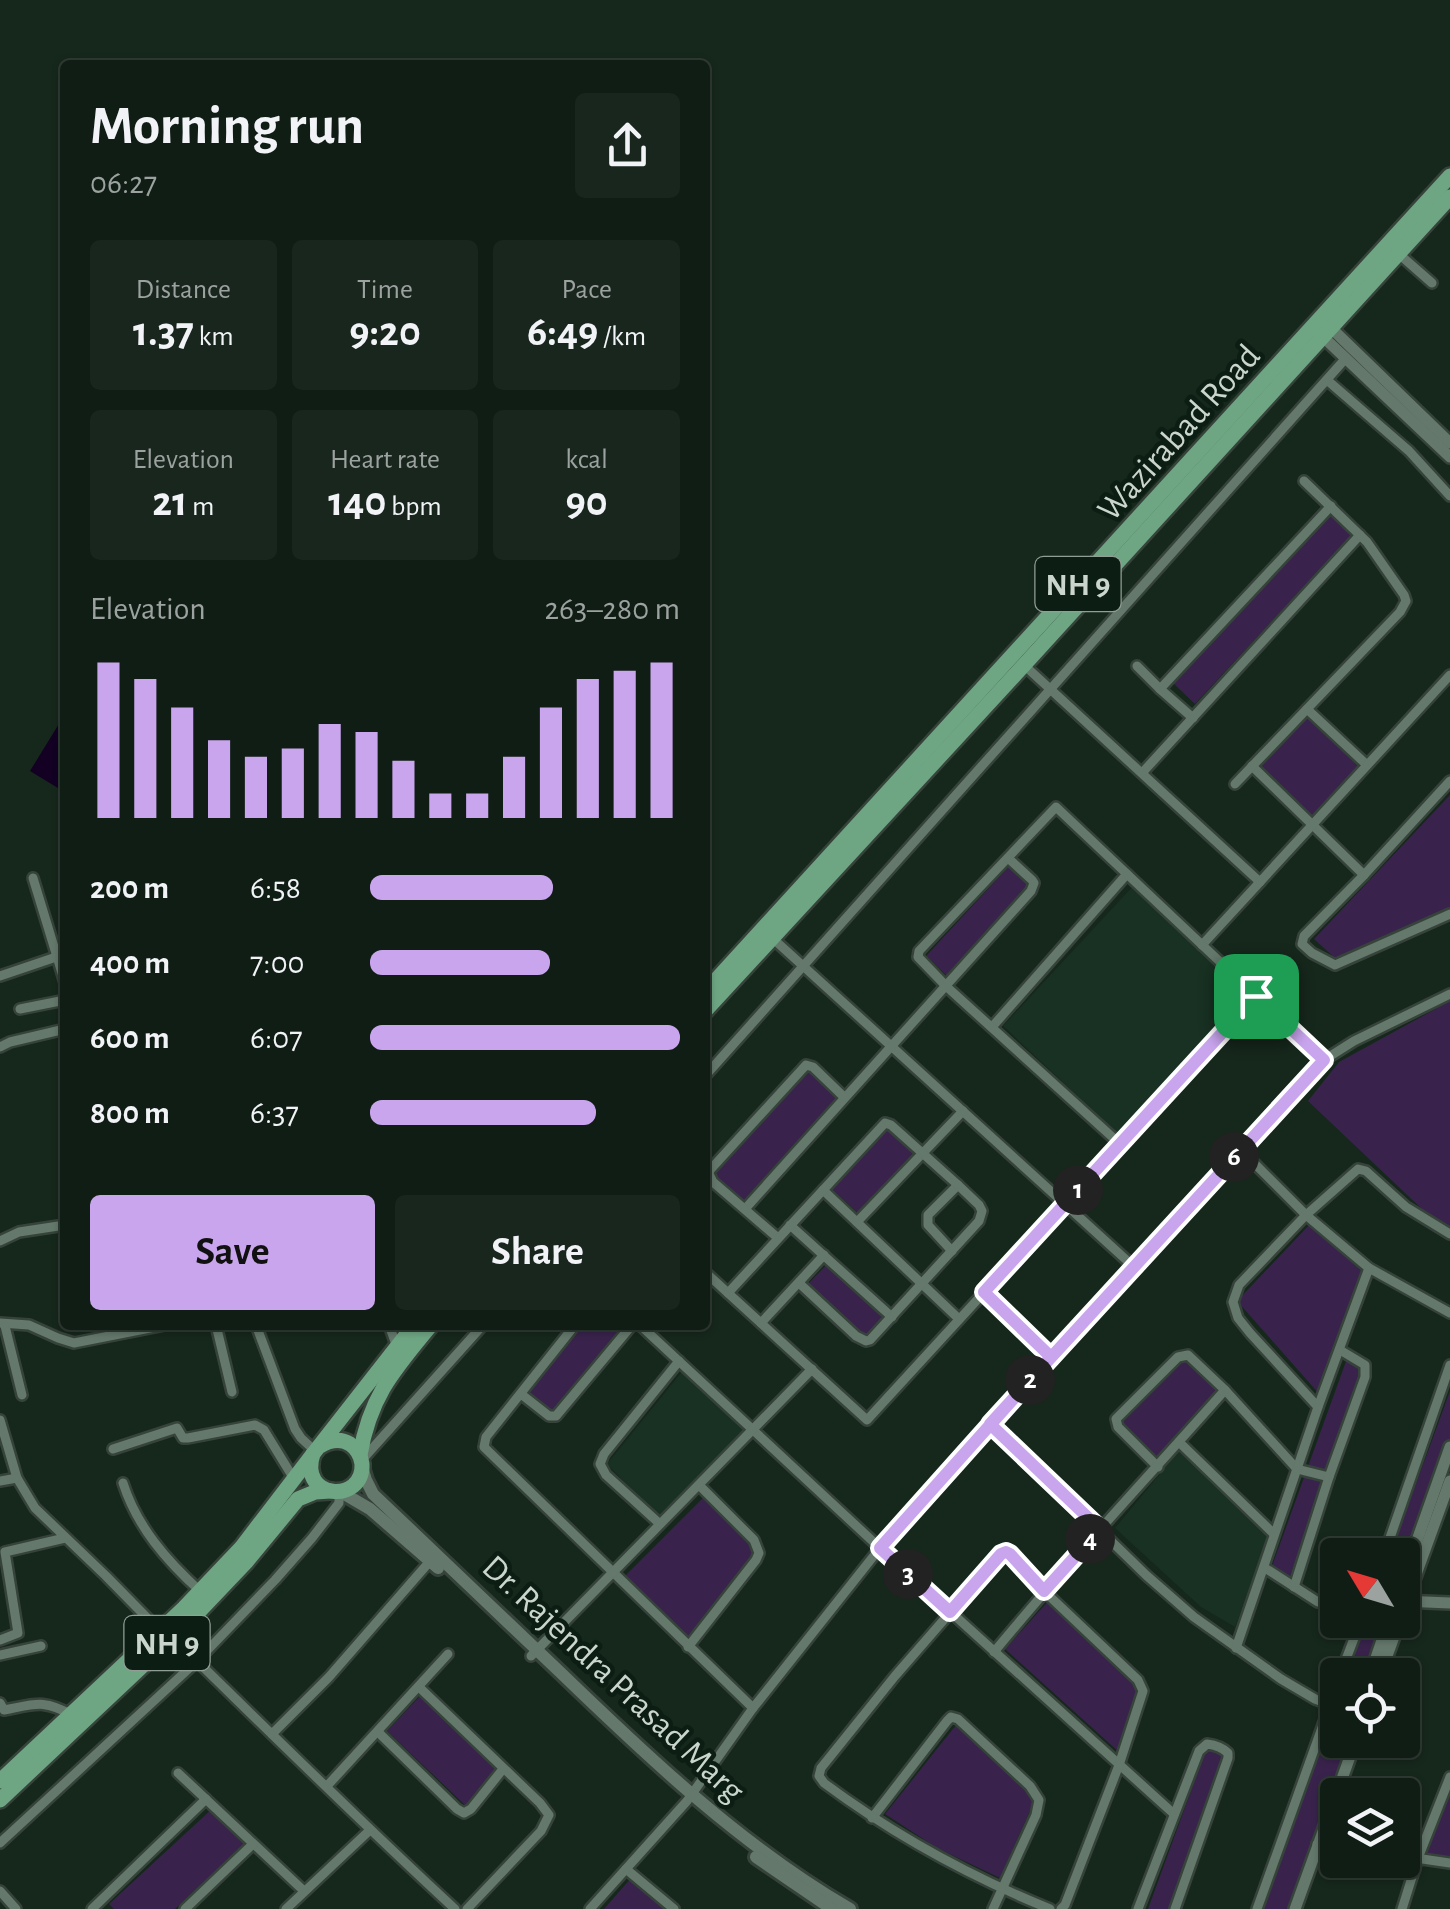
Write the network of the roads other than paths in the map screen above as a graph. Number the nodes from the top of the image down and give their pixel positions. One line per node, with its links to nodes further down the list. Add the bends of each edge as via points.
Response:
1 (1450, 176): 5 (highway, Wazirabad Road / NH 9)
2 (1450, 197): 3 (highway, Wazirabad Road / NH 9)
3 (1398, 254): 4 (street); 5 (highway, Wazirabad Road / NH 9)
4 (1432, 284)
5 (1322, 328): 6 (street); 8 (street); 14 (highway, Wazirabad Road / NH 9); 33 (highway, Wazirabad Road / NH 9)
6 (1346, 358): 7 (street); 9 (street)
7 (1327, 380): 11 (street); 18 (street)
8 (1450, 443)
9 (1450, 457)
10 (1304, 481): 12 (street)
11 (1450, 496)
12 (1331, 506): 13 (street); 17 (street)
13 (1360, 536): 19 (street, via 1406,602); 20 (street)
14 (1024, 665): 18 (street); 33 (highway, Wazirabad Road / NH 9)
15 (1137, 666): 17 (street)
16 (1450, 675): 21 (street)
17 (1160, 688): 20 (street)
18 (1050, 690): 23 (street); 37 (street)
19 (1306, 708): 21 (street); 22 (street)
20 (1193, 718): 23 (street)
21 (1367, 765): 26 (street)
22 (1252, 766): 25 (street); 26 (street)
23 (1142, 773): 31 (street)
24 (1450, 781): 29 (street)
25 (1235, 784)
26 (1313, 824): 29 (street); 31 (street)
27 (1008, 858): 28 (street, via 1056,807); 39 (street, via 1032,880 1031,892); 39 (street, via 918,954)
28 (1127, 874): 34 (street); 46 (street)
29 (1364, 875): 32 (street, via 1302,940 1326,962 1340,964)
30 (33, 878): 35 (street)
31 (1260, 882): 34 (street)
32 (1450, 914)
33 (767, 933): 37 (street); 40 (highway, Wazirabad Road / NH 9); 44 (highway, Wazirabad Road / NH 9)
34 (1202, 945): 42 (street)
35 (60, 952)
36 (60, 955): 38 (street)
37 (803, 966): 48 (street); 51 (street)
38 (0, 976)
39 (946, 986): 46 (street); 48 (street)
40 (710, 987)
41 (1450, 994): 50 (street)
42 (1256, 996): 50 (street); 54 (street)
43 (60, 1001): 45 (street)
44 (710, 1005)
45 (20, 1010)
46 (992, 1027): 54 (street)
47 (60, 1030): 49 (street)
48 (892, 1046): 52 (street); 53 (street)
49 (0, 1047)
50 (1324, 1060): 55 (street)
51 (710, 1070)
52 (844, 1097): 57 (street, via 806,1066); 62 (street)
53 (962, 1111): 56 (street); 61 (street)
54 (1120, 1144): 61 (street)
55 (1241, 1150): 63 (street); 72 (street)
56 (922, 1153): 59 (street); 60 (street, via 886,1124); 64 (street)
57 (710, 1172)
58 (710, 1176): 62 (street)
59 (958, 1185): 70 (street, via 982,1216); 70 (street, via 927,1220)
60 (823, 1190): 64 (street); 65 (street)
61 (1065, 1204): 72 (street); 77 (street)
62 (745, 1209): 68 (street)
63 (1306, 1215): 67 (street, via 1362,1169); 73 (street); 104 (street, via 1239,1286 1233,1302 1268,1356)
64 (857, 1222): 76 (street)
65 (790, 1225): 68 (street); 71 (street)
66 (60, 1227): 69 (street)
67 (1450, 1234)
68 (778, 1238): 78 (street)
69 (0, 1241)
70 (952, 1251): 76 (street)
71 (824, 1255): 75 (street); 80 (street)
72 (1134, 1266): 96 (street)
73 (1369, 1268): 79 (street); 95 (street)
74 (710, 1277): 78 (street)
75 (799, 1283): 80 (street, via 866,1341); 82 (street)
76 (921, 1285): 80 (street); 81 (street)
77 (984, 1292): 81 (street); 96 (street)
78 (728, 1293): 82 (street)
79 (1450, 1313)
80 (892, 1317)
81 (959, 1319): 99 (street, via 867,1420)
82 (761, 1323): 99 (street)
83 (4, 1325): 84 (street, via 28,1324 74,1342); 103 (street)
84 (138, 1330)
85 (217, 1330): 101 (street)
86 (258, 1330): 111 (street, via 294,1428)
87 (391, 1330): 94 (street)
88 (410, 1330): 94 (highway)
89 (427, 1330): 112 (highway, via 375,1401)
90 (478, 1330): 112 (street)
91 (572, 1330): 102 (street)
92 (632, 1330): 102 (street, via 556,1416)
93 (642, 1330): 97 (street)
94 (397, 1347): 111 (highway)
95 (1340, 1350): 104 (street); 117 (street, via 1366,1371)
96 (1051, 1357): 106 (street)
97 (679, 1361): 107 (street); 123 (street, via 600,1464)
98 (1450, 1365): 127 (street)
99 (812, 1370): 107 (street)
100 (1225, 1390): 108 (street); 113 (street, via 1183,1355 1120,1414 1118,1427); 114 (street)
101 (232, 1392)
102 (522, 1394): 134 (street, via 484,1447)
103 (22, 1395)
104 (1318, 1407): 114 (street)
105 (0, 1420): 115 (street)
106 (990, 1424): 124 (street); 129 (street)
107 (752, 1430): 121 (street); 129 (street)
108 (1179, 1442): 113 (street); 125 (street)
109 (1450, 1447): 128 (street)
110 (113, 1449): 116 (street, via 178,1428 188,1438 255,1425)
111 (316, 1450): 112 (highway, via 342,1441); 116 (highway); 122 (highway, via 312,1477)
112 (361, 1461): 122 (highway, via 356,1482); 149 (main road, Dr. Rajendra Prasad Marg, via 373,1494)
113 (1158, 1468): 124 (street)
114 (1296, 1469): 117 (street); 125 (street)
115 (16, 1478): 118 (street); 126 (street)
116 (294, 1478): 137 (highway)
117 (1329, 1478): 135 (street)
118 (0, 1481)
119 (1450, 1481): 132 (street)
120 (123, 1483): 137 (street, via 154,1543)
121 (698, 1485): 123 (street); 145 (street, via 759,1553)
122 (336, 1492): 131 (main road, Dr. Rajendra Prasad Marg, via 370,1509); 151 (street, via 339,1503 312,1538); 156 (highway, NH 9, via 298,1499 189,1622)
123 (660, 1524): 134 (street)
124 (1100, 1529): 136 (street); 146 (street, via 1146,1576)
125 (1274, 1534): 133 (street)
126 (65, 1538): 130 (street); 142 (street)
127 (1390, 1538)
128 (1418, 1538)
129 (880, 1548): 141 (street); 155 (street)
130 (2, 1553): 143 (street, via 18,1633)
131 (430, 1560): 149 (main road, Dr. Rajendra Prasad Marg); 158 (street)
132 (1420, 1562)
133 (1265, 1568): 135 (street); 146 (street)
134 (612, 1573): 145 (street); 149 (street)
135 (1294, 1587): 138 (street)
136 (1044, 1591): 141 (street, via 1006,1552); 147 (street); 162 (street, via 1142,1684)
137 (200, 1592): 142 (highway)
138 (1318, 1602)
139 (1450, 1603): 140 (street)
140 (1420, 1604)
141 (950, 1612): 147 (street); 172 (street, via 819,1772 824,1783)
142 (160, 1632): 156 (highway)
143 (0, 1640)
144 (41, 1646): 150 (street)
145 (688, 1647): 155 (street)
146 (1236, 1648): 153 (street)
147 (994, 1652): 162 (street)
148 (448, 1654): 152 (street)
149 (534, 1654): 168 (main road, Dr. Rajendra Prasad Marg)
150 (0, 1655)
151 (197, 1661): 158 (street); 174 (street)
152 (419, 1687): 157 (street); 163 (street)
153 (1320, 1699)
154 (0, 1702): 156 (street, via 4,1710 51,1704)
155 (752, 1708): 168 (street)
156 (77, 1719): 166 (highway); 169 (highway, NH 9)
157 (378, 1732): 163 (street, via 464,1812); 167 (street)
158 (272, 1734): 167 (street)
159 (1320, 1740): 202 (street)
160 (1342, 1758): 203 (street)
161 (1349, 1758): 176 (street)
162 (1119, 1765): 171 (street); 199 (street)
163 (502, 1769): 192 (street, via 549,1815)
164 (178, 1773): 170 (street)
165 (1450, 1776): 177 (street)
166 (0, 1781)
167 (327, 1786): 173 (street)
168 (689, 1798): 180 (street); 185 (main road, Dr. Rajendra Prasad Marg)
169 (0, 1800)
170 (206, 1800): 175 (street); 186 (street)
171 (1174, 1814): 200 (street); 201 (street, via 1202,1746 1228,1753)
172 (872, 1818): 182 (street); 182 (street, via 955,1717 1039,1800)
173 (370, 1830): 184 (street); 191 (street)
174 (0, 1844)
175 (253, 1844): 184 (street); 189 (street)
176 (1318, 1844): 203 (street)
177 (1420, 1853)
178 (1420, 1858): 179 (street)
179 (1450, 1863)
180 (626, 1869): 193 (street); 194 (street)
181 (1412, 1878): 204 (street)
182 (1001, 1889): 197 (street); 198 (street)
183 (0, 1891): 187 (street)
184 (304, 1891): 190 (street)
185 (818, 1901): 195 (main road, Dr. Rajendra Prasad Marg); 196 (main road, Dr. Rajendra Prasad Marg)
186 (105, 1905): 188 (street)
187 (16, 1909)
188 (92, 1909)
189 (186, 1909)
190 (286, 1909)
191 (455, 1909)
192 (467, 1909)
193 (590, 1909)
194 (674, 1909)
195 (832, 1909)
196 (850, 1909)
197 (992, 1909)
198 (1050, 1909)
199 (1061, 1909)
200 (1138, 1909)
201 (1175, 1909)
202 (1256, 1909)
203 (1291, 1909)
204 (1402, 1909)

